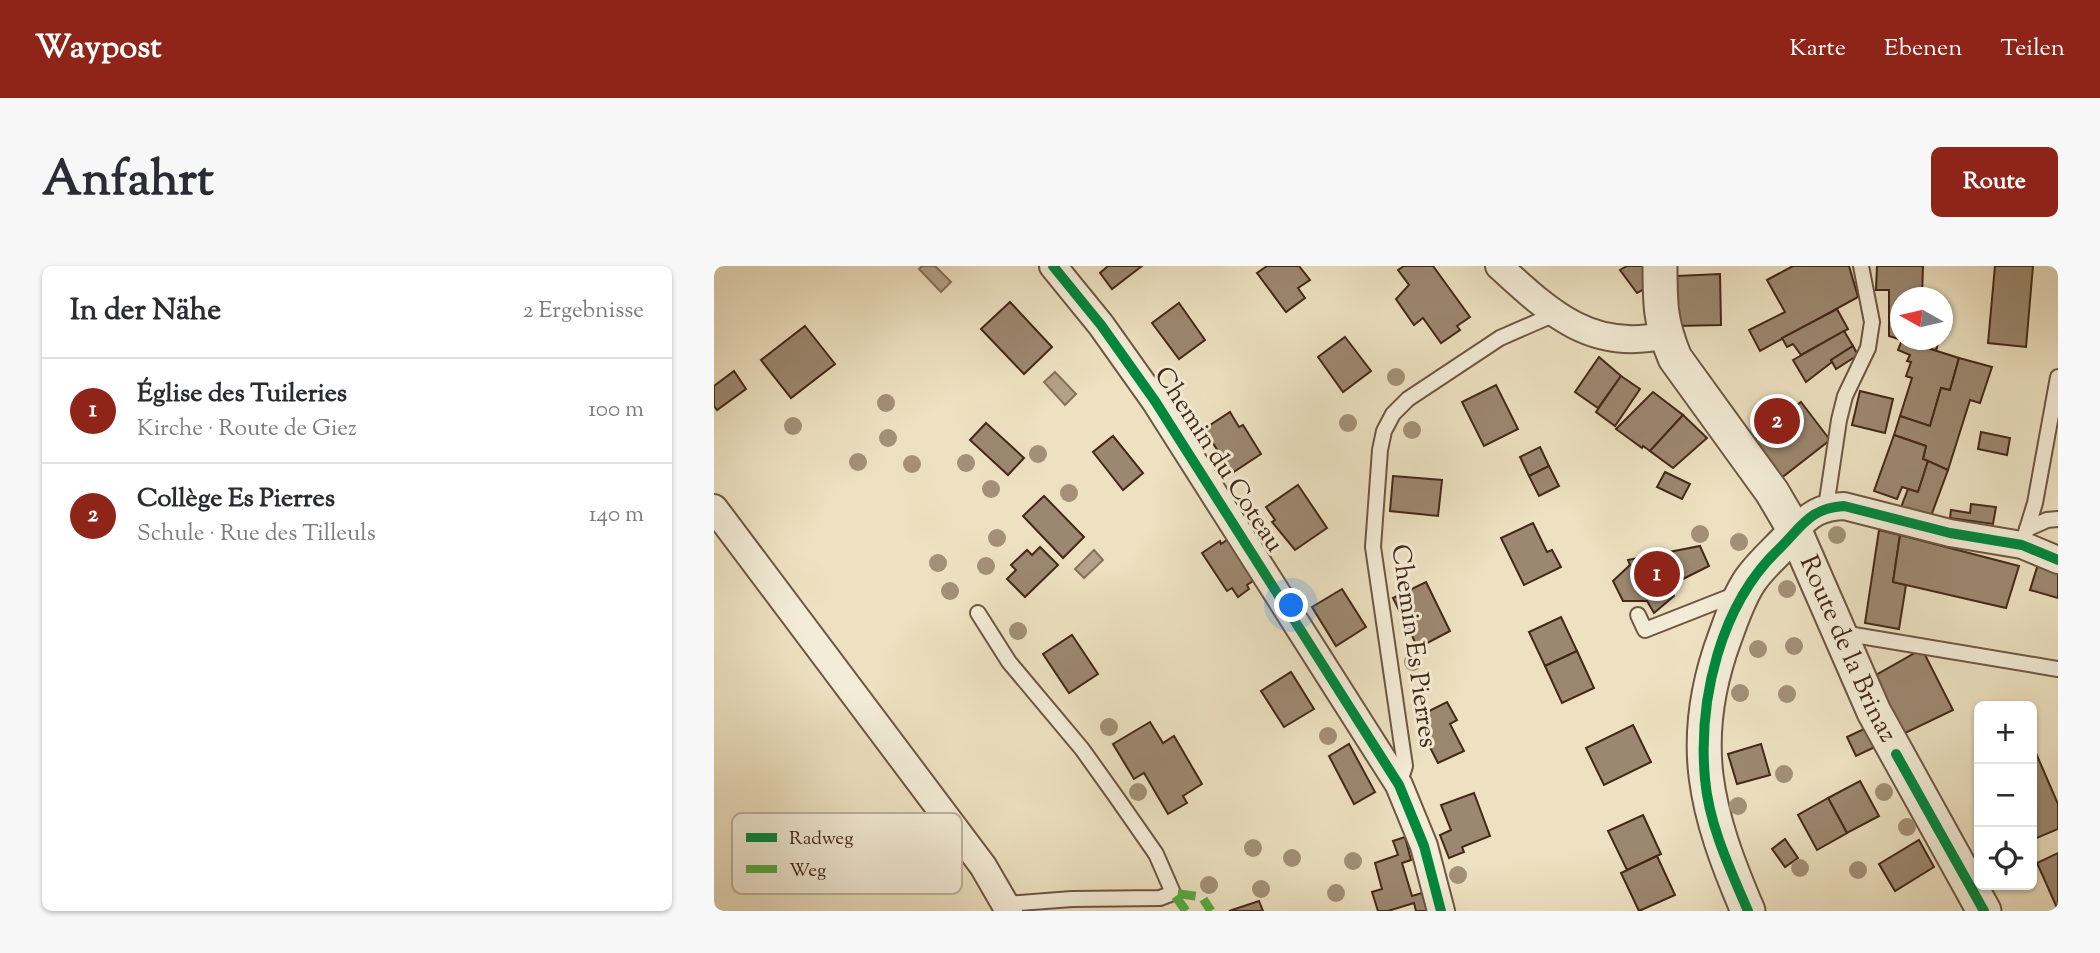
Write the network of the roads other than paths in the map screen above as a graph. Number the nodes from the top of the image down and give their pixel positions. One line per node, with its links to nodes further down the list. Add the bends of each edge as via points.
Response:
1 (1053, 266): 19 (street, Chemin du Coteau, via 1155,401)
2 (1499, 266): 5 (street)
3 (1660, 266): 6 (street, Route de la Brinaz)
4 (1861, 266): 8 (lane, via 1872,322 1868,348 1839,420)
5 (1555, 314): 6 (street, via 1604,337 1640,340); 19 (lane, Chemin Es Pierres, via 1500,338 1408,399 1384,431 1373,547 1405,766)
6 (1665, 335): 11 (street, Route de la Brinaz, via 1683,372 1772,492)
7 (2058, 377): 12 (lane, via 2035,503)
8 (1826, 507): 11 (street); 12 (street, via 1844,506 1950,533)
9 (714, 508): 20 (street)
10 (2058, 519): 12 (lane, via 2047,520)
11 (1795, 531): 14 (street); 17 (street, Route de la Brinaz)
12 (2024, 537): 13 (street)
13 (2058, 560)
14 (1744, 592): 16 (lane, via 1644,630); 24 (street, via 1721,648 1704,725 1705,780 1722,849)
15 (978, 613): 22 (lane, via 1009,662 1082,749 1156,854 1173,893 1160,898 1072,899)
16 (1638, 614)
17 (1838, 632): 18 (lane); 25 (street, Route de la Brinaz, via 1874,712)
18 (2058, 669)
19 (1399, 785): 23 (street, Chemin du Coteau, via 1424,846)
20 (944, 813)
21 (962, 837): 22 (street)
22 (1007, 907)
23 (1441, 911)
24 (1748, 911)
25 (1984, 911)

